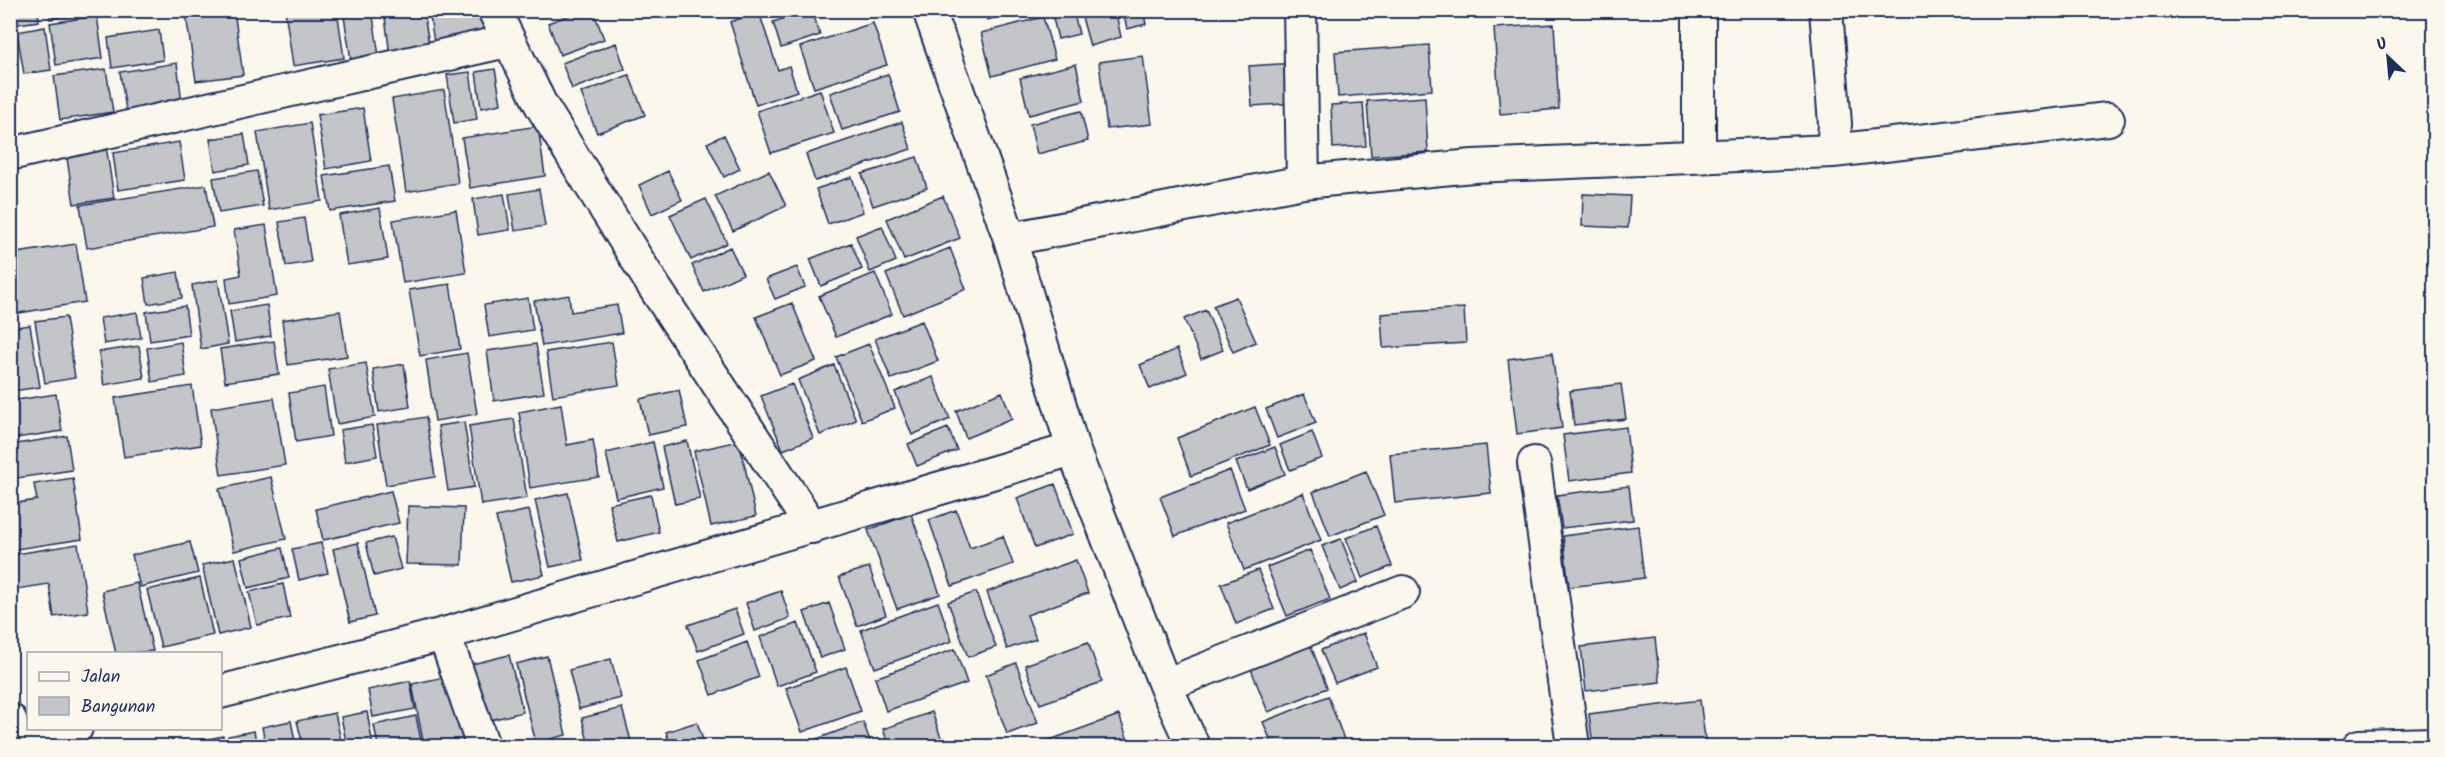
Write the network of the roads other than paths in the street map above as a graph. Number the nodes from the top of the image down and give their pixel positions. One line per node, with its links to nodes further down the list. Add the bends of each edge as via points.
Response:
1 (494, 10): 6 (street)
2 (929, 10): 12 (street)
3 (1300, 10): 11 (street)
4 (1699, 10): 10 (street)
5 (1826, 10): 8 (street)
6 (507, 41): 9 (street); 15 (street, via 541,105 651,282)
7 (2108, 119): 8 (street)
8 (1833, 152): 10 (street)
9 (10, 154)
10 (1699, 156): 11 (street, via 1473,166)
11 (1303, 182): 12 (street)
12 (1010, 239): 13 (street)
13 (1073, 449): 15 (street); 18 (street)
14 (1534, 464): 25 (street)
15 (812, 527): 17 (street)
16 (1403, 592): 18 (street)
17 (444, 634): 19 (street); 23 (street)
18 (1165, 686): 24 (street)
19 (222, 691)
20 (70, 730): 21 (street)
21 (13, 739)
22 (2434, 744): 26 (street)
23 (483, 747)
24 (1193, 747)
25 (1573, 747)
26 (2359, 747)

